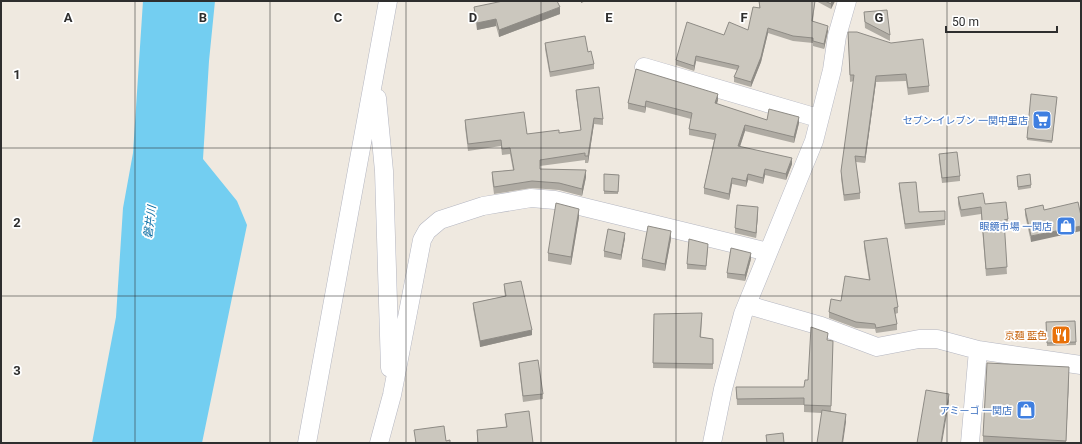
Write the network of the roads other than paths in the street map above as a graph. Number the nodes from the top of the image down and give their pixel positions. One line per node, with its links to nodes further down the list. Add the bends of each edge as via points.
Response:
1 (388, 1): 4 (street)
2 (846, 1): 5 (street, via 832,70)
3 (644, 67): 5 (street)
4 (375, 79): 10 (street, via 384,171); 11 (street)
5 (818, 118): 6 (street, via 814,141)
6 (768, 252): 7 (street); 10 (street, via 555,200 531,198 483,206 440,220 427,231 422,240)
7 (748, 305): 8 (street, via 821,326 877,347 919,339 937,339); 13 (street, via 743,314 723,389)
8 (978, 350): 9 (street); 14 (street)
9 (1081, 364)
10 (392, 395): 12 (street)
11 (307, 443)
12 (379, 443)
13 (712, 443)
14 (970, 443)

